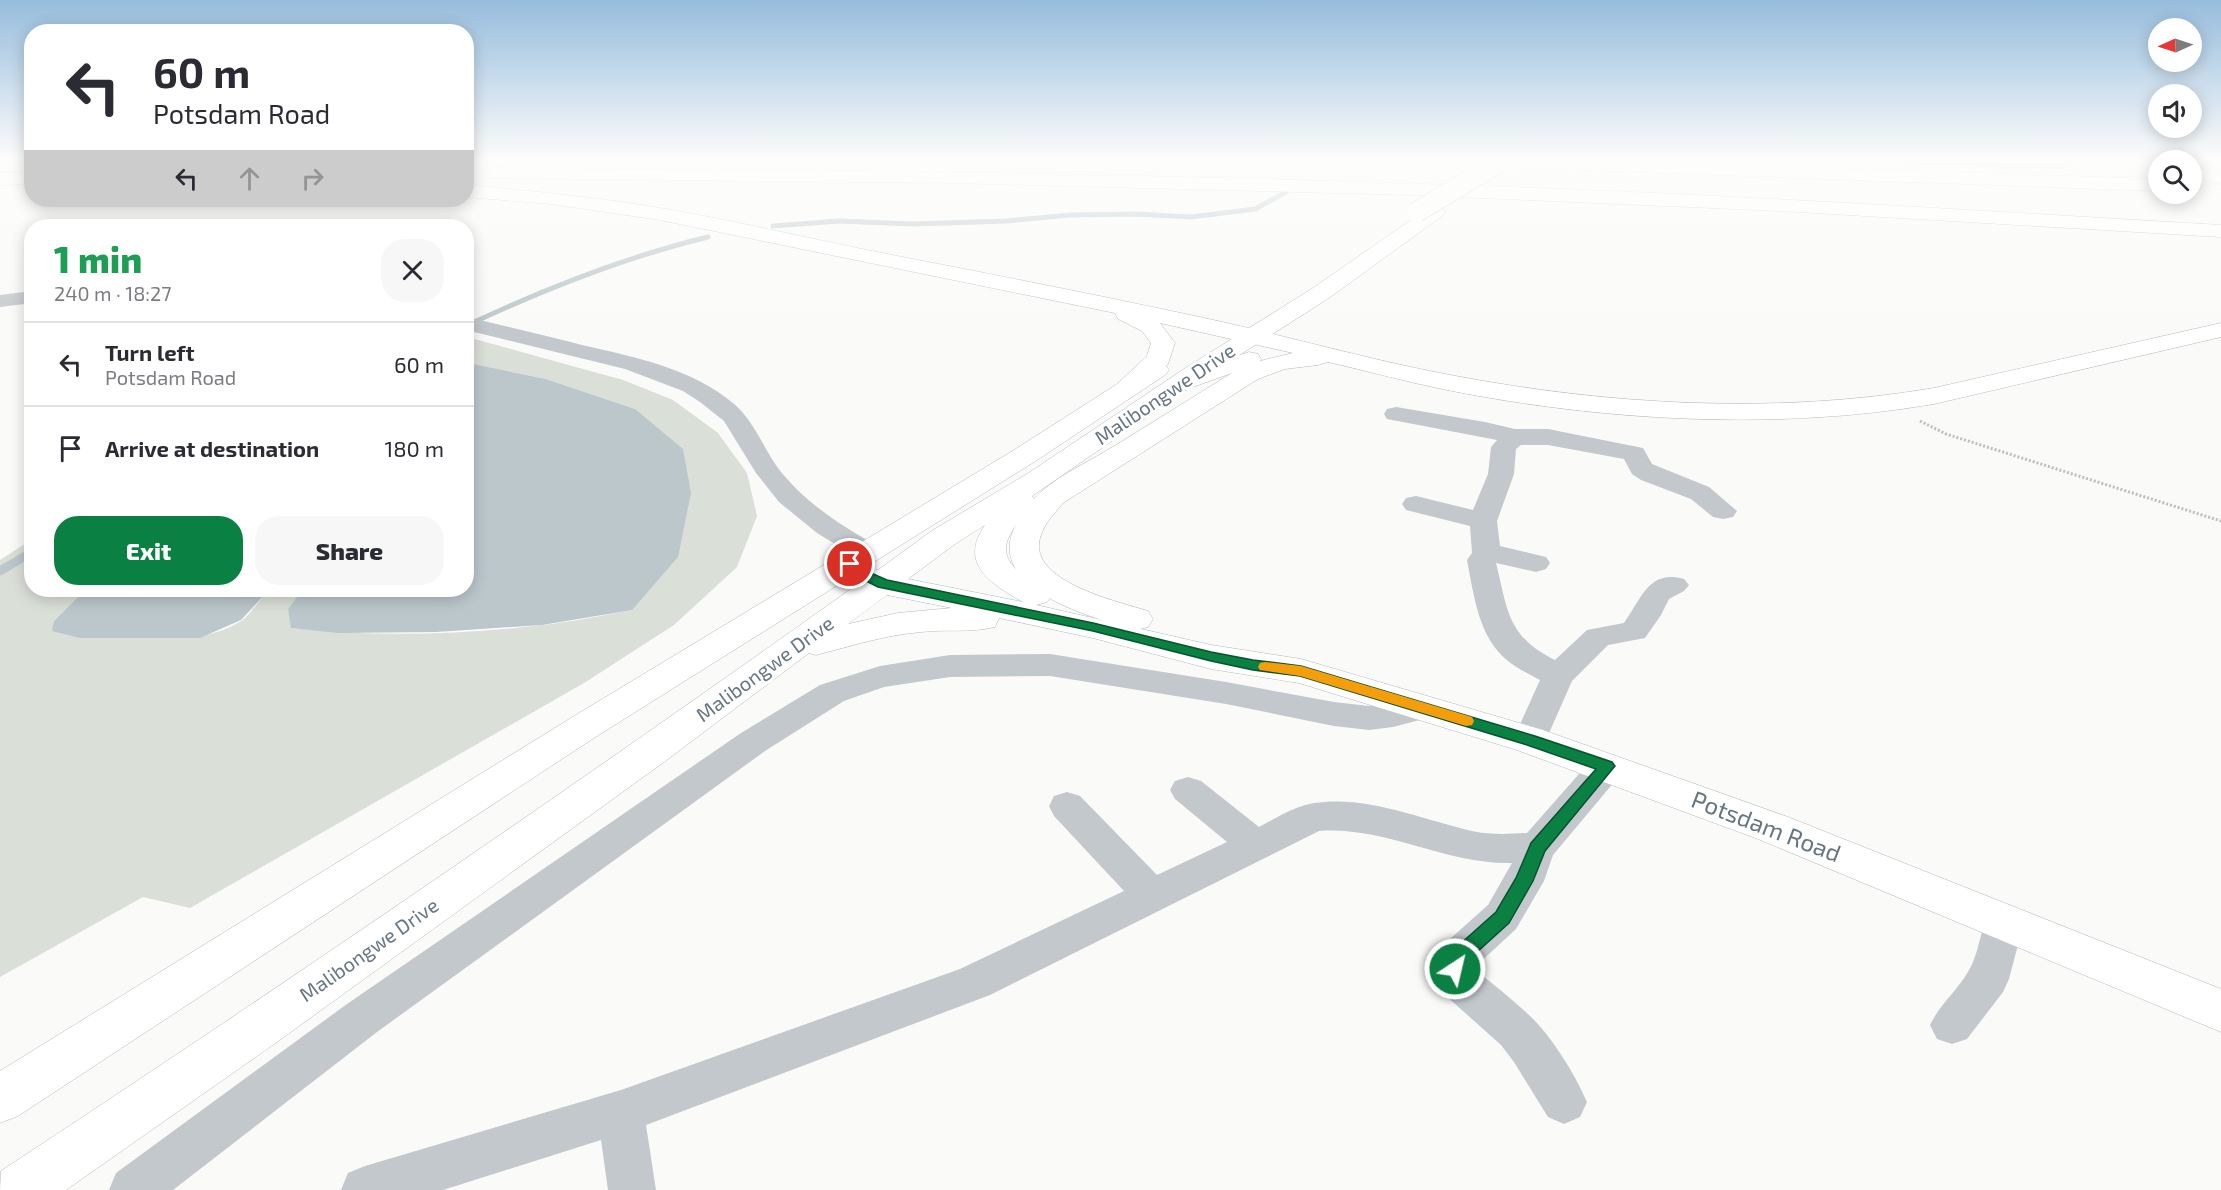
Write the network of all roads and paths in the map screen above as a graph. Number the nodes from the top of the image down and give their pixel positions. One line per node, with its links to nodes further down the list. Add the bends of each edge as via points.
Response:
1 (672, 217): 8 (main road)
2 (1418, 217): 10 (main road, Malibongwe Drive)
3 (1420, 217): 12 (main road, Malibongwe Drive, via 1321,293)
4 (1977, 217): 5 (main road)
5 (2221, 231)
6 (24, 298): 7 (street)
7 (0, 301)
8 (1099, 303): 10 (main road); 16 (main road, via 1142,320 1163,343 1159,359)
9 (476, 326): 26 (street, via 635,365 702,393 740,425 778,485)
10 (1223, 329): 12 (main road); 16 (main road, Malibongwe Drive)
11 (2221, 330): 17 (main road)
12 (1252, 335): 14 (main road); 15 (main road, Malibongwe Drive)
13 (1325, 358): 14 (main road); 15 (main road, via 1276,353 1231,364); 30 (main road, via 1281,362 1249,374 1053,497 1031,522 1024,553 1030,569 1041,580 1060,592)
14 (1378, 366): 17 (main road, via 1502,392 1632,407 1741,411)
15 (1176, 385): 20 (main road, Malibongwe Drive)
16 (1126, 388): 26 (main road, Malibongwe Drive)
17 (1893, 403): 24 (path, via 1946,434)
18 (1396, 414): 19 (street)
19 (1514, 437): 22 (street, via 1548,437 1634,453 1641,468 1650,474 1700,493); 23 (street, via 1504,447 1501,474)
20 (1037, 480): 26 (main road, Malibongwe Drive, via 944,537); 29 (main road, via 996,529 989,554 1010,582)
21 (1416, 504): 23 (street)
22 (1723, 511)
23 (1482, 521): 25 (street)
24 (2221, 521)
25 (1487, 555): 27 (street, via 1501,554); 34 (street, via 1481,560 1493,609 1505,637 1514,650)
26 (869, 561): 29 (main road, Potsdam Road); 31 (main road, Potsdam Road); 32 (main road, Malibongwe Drive); 46 (main road, Malibongwe Drive, via 584,727)
27 (1536, 563)
28 (1674, 585): 34 (street, via 1656,593 1634,631 1598,637)
29 (1035, 595): 30 (main road, Potsdam Road)
30 (1136, 620): 33 (main road, Potsdam Road, via 1260,652)
31 (1093, 627): 32 (main road, via 999,620 922,620 855,632); 33 (main road, Potsdam Road, via 1211,657)
32 (790, 652): 49 (main road, Malibongwe Drive)
33 (1301, 671): 35 (main road, Potsdam Road)
34 (1558, 675): 36 (street)
35 (1423, 708): 36 (main road, Potsdam Road); 50 (street, via 1370,718 1334,714 1050,664 950,666 880,677 831,693 753,742 362,1018)
36 (1530, 740): 37 (main road, Potsdam Road)
37 (1607, 766): 41 (street); 43 (main road, Potsdam Road, via 1773,828)
38 (1188, 790): 40 (street)
39 (1067, 806): 42 (street)
40 (1256, 844): 41 (street, via 1313,817 1344,815 1474,846); 42 (street)
41 (1537, 848): 47 (street, via 1524,881 1502,917 1456,959 1455,969 1459,981 1530,1048)
42 (1153, 896): 48 (street, via 975,982)
43 (2004, 922): 44 (main road, Potsdam Road); 45 (street, via 1988,979)
44 (2221, 1011)
45 (1953, 1025)
46 (0, 1099)
47 (1563, 1102)
48 (621, 1112): 51 (street); 52 (street)
49 (47, 1182)
50 (132, 1190)
51 (365, 1190)
52 (632, 1190)

